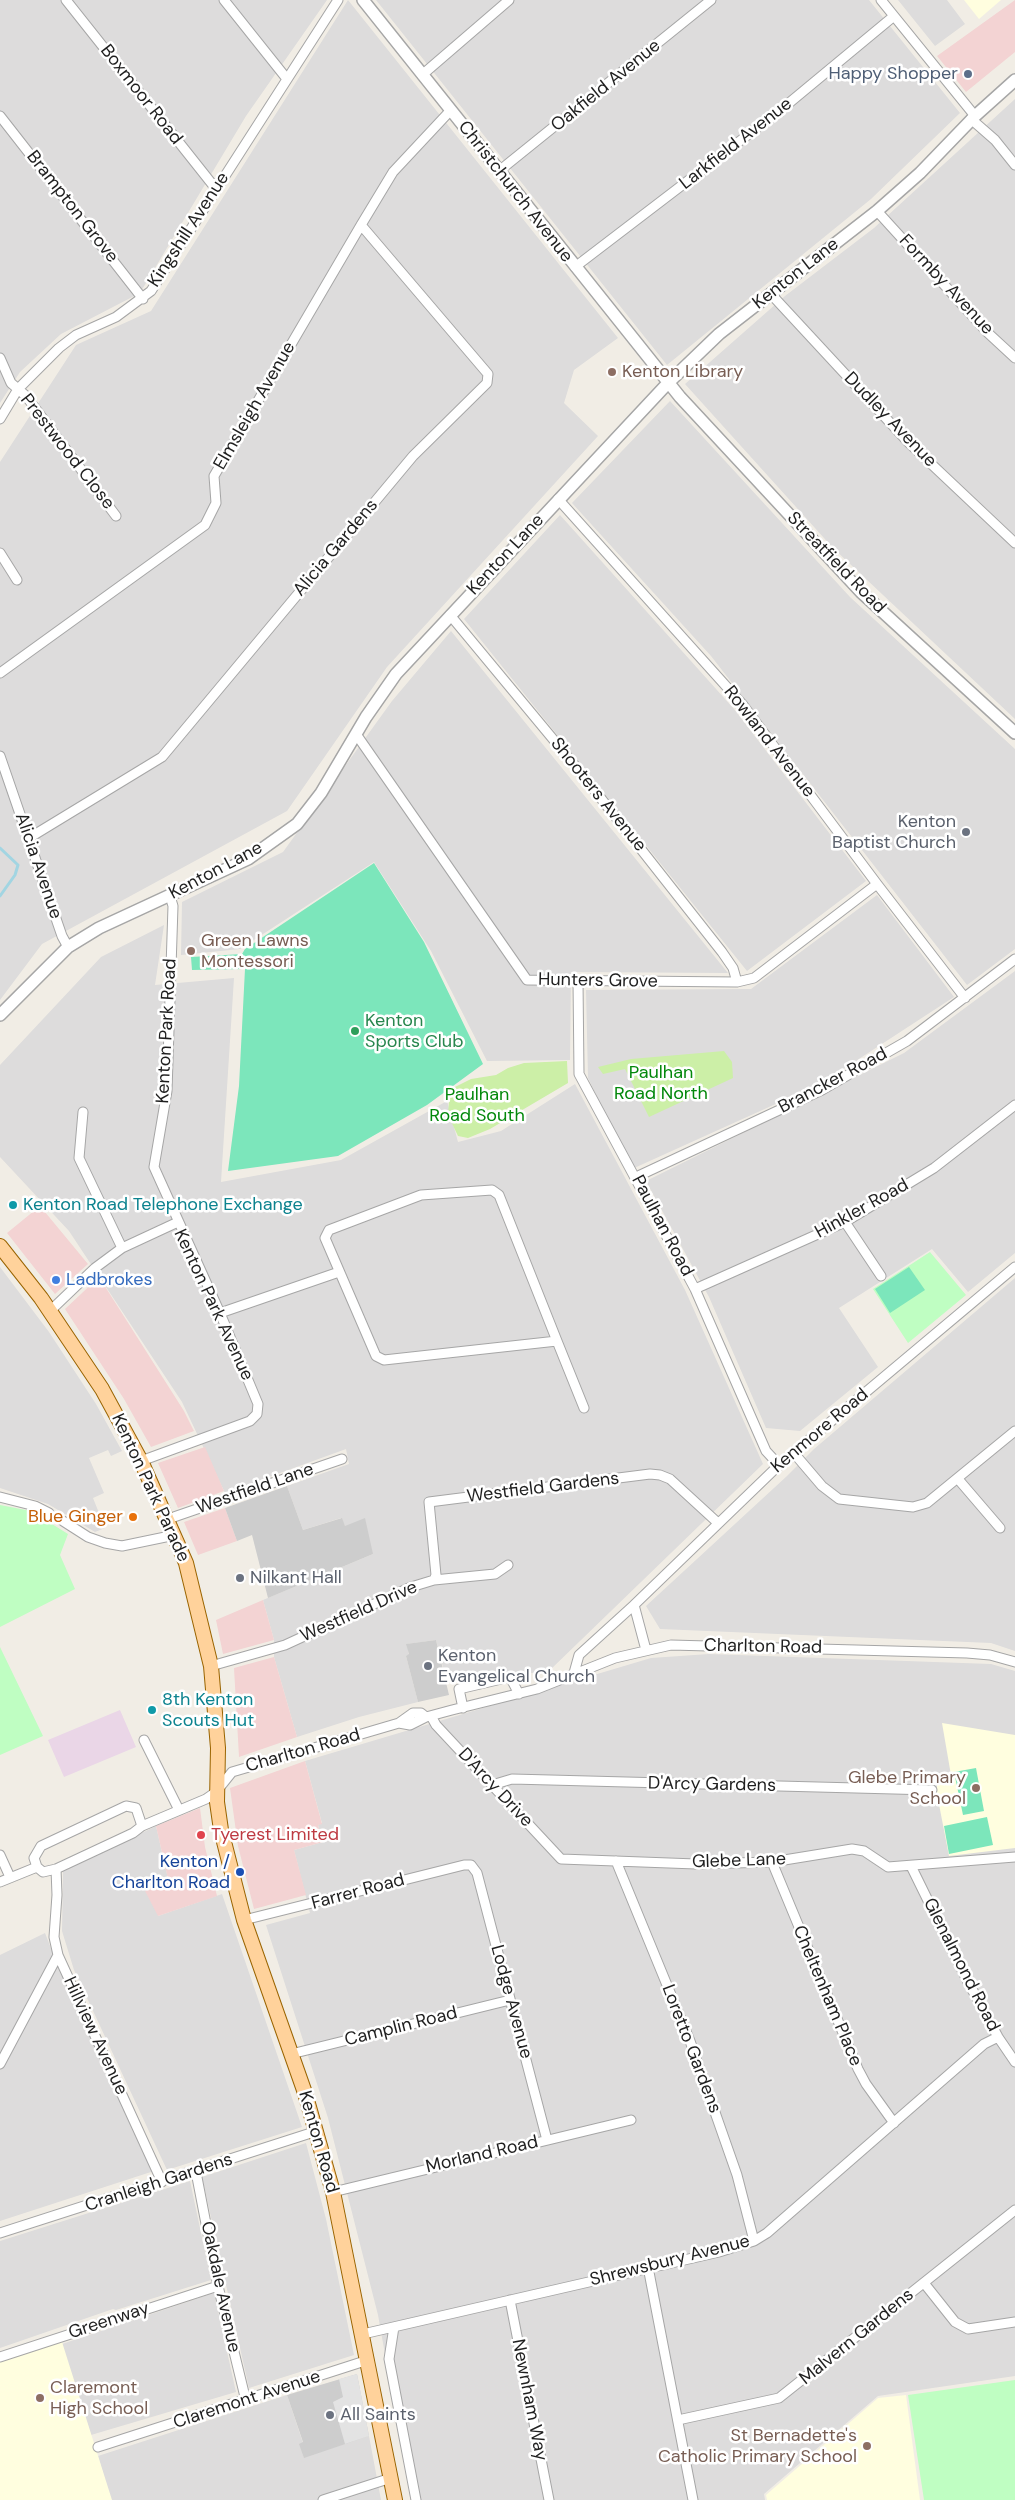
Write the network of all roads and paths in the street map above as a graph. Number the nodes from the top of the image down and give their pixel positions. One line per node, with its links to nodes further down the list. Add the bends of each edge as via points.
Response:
1 (66, 0): 17 (street, Boxmoor Road)
2 (224, 0): 10 (street)
3 (338, 0): 10 (street, Kingshill Avenue)
4 (364, 0): 9 (street, Christchurch Avenue)
5 (509, 0): 9 (street)
6 (711, 0): 16 (street, Oakfield Avenue)
7 (881, 0): 8 (street)
8 (894, 16): 14 (street); 20 (street, Larkfield Avenue, via 776,113)
9 (422, 75): 12 (street, Christchurch Avenue)
10 (287, 79): 17 (street, Kingshill Avenue)
11 (1015, 80): 14 (street, Kenton Lane)
12 (450, 111): 16 (street, Christchurch Avenue); 19 (street, Elmsleigh Avenue, via 394,172)
13 (0, 116): 22 (street, Brampton Grove)
14 (973, 118): 15 (street); 18 (street, Kenton Lane)
15 (1015, 165)
16 (499, 171): 20 (street, Christchurch Avenue)
17 (216, 189): 22 (street, Kingshill Avenue)
18 (878, 211): 21 (street, Kenton Lane); 24 (street, Formby Avenue, via 988,333)
19 (361, 225): 34 (street, Elmsleigh Avenue, via 214,476 216,503 205,525); 38 (street, Alicia Gardens, via 488,374 488,383 413,456 162,756)
20 (574, 268): 25 (street, Christchurch Avenue)
21 (770, 293): 25 (street, Kenton Lane, via 719,334); 30 (street, Dudley Avenue, via 908,442)
22 (144, 298): 26 (street, Kingshill Avenue, via 116,317 76,335)
23 (0, 358): 26 (street, Prestwood Close, via 10,383)
24 (1015, 358)
25 (668, 383): 28 (street, Kenton Lane); 35 (street, Streatfield Road, via 861,592)
26 (18, 389): 27 (street, Kingshill Avenue); 29 (street, Prestwood Close)
27 (0, 419)
28 (558, 499): 33 (street, Kenton Lane); 39 (street, Rowland Avenue, via 743,705)
29 (116, 516)
30 (1015, 543)
31 (0, 554): 32 (street)
32 (17, 580)
33 (450, 615): 36 (street, Kenton Lane, via 396,674); 44 (street, Shooters Avenue, via 577,768 722,952 733,968)
34 (0, 673)
35 (1015, 733)
36 (356, 734): 40 (street, Kenton Lane, via 321,794 297,824 248,858); 43 (street, Hunters Grove, via 527,980)
37 (0, 756): 38 (street, Alicia Avenue)
38 (28, 838): 41 (street, Alicia Avenue)
39 (876, 884): 44 (street, Hunters Grove, via 754,978); 45 (street, Rowland Avenue)
40 (170, 896): 41 (street, Kenton Lane, via 99,928); 50 (street, Kenton Park Road, via 173,906 167,1091 154,1167)
41 (68, 948): 46 (street, Kenton Lane)
42 (1015, 959): 45 (street, Brancker Road)
43 (578, 981): 44 (street, Hunters Grove); 49 (street, Paulhan Road, via 579,1074)
44 (737, 982)
45 (965, 998): 49 (street, Brancker Road, via 907,1041 822,1090)
46 (0, 1015)
47 (1015, 1105): 51 (street, Hinkler Road, via 934,1168)
48 (83, 1112): 53 (street, via 79,1158)
49 (636, 1177): 57 (street, Paulhan Road)
50 (178, 1222): 53 (street, Kenton Park Avenue); 59 (street, Kenton Park Avenue)
51 (845, 1222): 56 (street); 57 (street, Hinkler Road)
52 (0, 1246): 58 (main road, Kenton Park Parade)
53 (122, 1248): 58 (street, Kenton Park Avenue, via 95,1268)
54 (1015, 1266): 63 (street, Kenmore Road)
55 (339, 1272): 59 (street); 60 (street, via 376,1356 384,1360); 60 (street, via 325,1238 329,1230 421,1195 492,1190 499,1195)
56 (881, 1276)
57 (695, 1289): 66 (street, Paulhan Road, via 766,1451)
58 (50, 1311): 65 (main road, Kenton Park Parade, via 102,1389)
59 (220, 1313): 65 (street, Kenton Park Avenue, via 258,1404 257,1414 250,1421)
60 (558, 1341): 61 (street)
61 (584, 1408)
62 (1015, 1431): 67 (street)
63 (793, 1452): 66 (street, Kenmore Road); 67 (street, via 822,1486 839,1499 912,1507 927,1503)
64 (342, 1459): 70 (street, Westfield Lane)
65 (141, 1461): 70 (main road, Kenton Park Parade)
66 (779, 1464): 72 (street, Kenmore Road)
67 (958, 1479): 73 (street)
68 (0, 1497): 69 (street)
69 (49, 1513)
70 (168, 1519): 74 (main road, Kenton Park Parade)
71 (63, 1520): 74 (street, via 88,1537 122,1546)
72 (718, 1523): 76 (street, Westfield Gardens, via 670,1479 650,1474 429,1502); 77 (street, Kenmore Road)
73 (1000, 1528)
74 (174, 1535): 80 (main road, Kenton Park Parade, via 186,1562)
75 (508, 1565): 76 (street, Westfield Drive, via 494,1574)
76 (434, 1580): 80 (street, Westfield Drive, via 411,1587 285,1645)
77 (634, 1605): 78 (street); 81 (street, Kenmore Road, via 579,1655)
78 (646, 1650): 79 (street, Charlton Road, via 671,1645 958,1652 990,1655); 81 (street, Charlton Road)
79 (1015, 1662)
80 (211, 1666): 88 (main road, Kenton Park Parade, via 217,1740)
81 (574, 1673): 82 (street, Charlton Road)
82 (519, 1694): 83 (street, Charlton Road); 83 (street, via 510,1677 459,1689)
83 (462, 1708): 84 (street, Charlton Road)
84 (429, 1717): 86 (street, D'Arcy Drive); 88 (street, Charlton Road, via 410,1725 399,1723 232,1772)
85 (144, 1740): 89 (street)
86 (492, 1785): 87 (street, D'Arcy Gardens, via 512,1780); 93 (street, D'Arcy Drive)
87 (932, 1790)
88 (216, 1792): 89 (street, via 206,1800); 103 (main road, Kenton Road, via 221,1830)
89 (179, 1810): 90 (street)
90 (142, 1826): 98 (street, via 136,1808 126,1806 41,1846 34,1858); 99 (street, via 133,1834)
91 (0, 1855): 100 (street)
92 (1015, 1857): 97 (street, Glebe Lane)
93 (561, 1859): 94 (street, Glebe Lane)
94 (616, 1861): 95 (street, Glebe Lane); 119 (street, Loretto Gardens, via 690,2041 737,2176)
95 (772, 1862): 97 (street, Glebe Lane, via 852,1849 864,1850 888,1867); 111 (street, Cheltenham Place, via 858,2069)
96 (471, 1865): 103 (street, Farrer Road); 105 (street, Lodge Avenue, via 477,1873)
97 (912, 1866): 106 (street, Glenalmond Road)
98 (40, 1869): 99 (street); 100 (street); 102 (street)
99 (56, 1869): 102 (street, Hillview Avenue)
100 (10, 1877): 101 (street)
101 (0, 1882)
102 (56, 1884): 104 (street, Hillview Avenue, via 54,1937)
103 (244, 1920): 107 (main road, Kenton Road)
104 (58, 1955): 109 (street); 115 (street, Hillview Avenue)
105 (510, 2000): 107 (street, Camplin Road); 113 (street, Lodge Avenue)
106 (998, 2036): 108 (street, Glenalmond Road); 111 (street, Shrewsbury Avenue, via 984,2044)
107 (291, 2054): 112 (main road, Kenton Road)
108 (1015, 2062)
109 (0, 2064)
110 (631, 2120): 113 (street, Morland Road)
111 (894, 2123): 119 (street, Shrewsbury Avenue, via 767,2234)
112 (317, 2131): 114 (street, Cranleigh Gardens); 116 (main road, Kenton Road)
113 (547, 2140): 116 (street, Morland Road)
114 (196, 2172): 115 (street, Cranleigh Gardens); 122 (street, Oakdale Avenue)
115 (162, 2182): 118 (street, Cranleigh Gardens)
116 (333, 2192): 126 (main road, Kenton Road)
117 (1015, 2210): 121 (street, Malvern Gardens)
118 (0, 2233)
119 (754, 2241): 120 (street, Shrewsbury Avenue)
120 (648, 2268): 123 (street, Shrewsbury Avenue); 130 (street)
121 (924, 2283): 124 (street, via 955,2322 968,2329); 130 (street, Malvern Gardens, via 779,2398)
122 (218, 2286): 127 (street, Greenway); 129 (street, Oakdale Avenue)
123 (510, 2300): 125 (street, Shrewsbury Avenue); 136 (street, Newnham Way)
124 (1015, 2322)
125 (394, 2327): 126 (street, Shrewsbury Avenue); 135 (street, via 389,2359)
126 (363, 2334): 128 (main road, Kenton Road)
127 (0, 2357)
128 (368, 2360): 129 (street, Claremont Avenue); 132 (main road, Kenton Road)
129 (246, 2401): 131 (street, Claremont Avenue)
130 (678, 2420): 137 (street)
131 (98, 2447)
132 (391, 2478): 133 (street); 134 (main road, Kenton Road)
133 (323, 2500)
134 (395, 2500)
135 (416, 2500)
136 (549, 2500)
137 (693, 2500)

